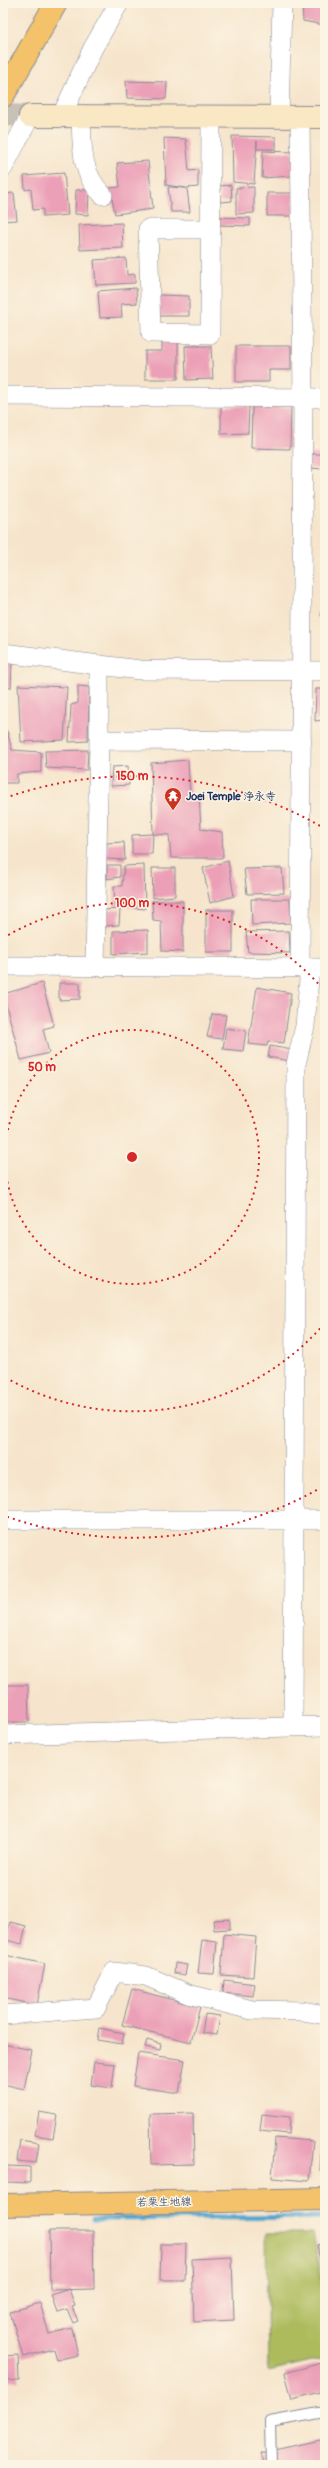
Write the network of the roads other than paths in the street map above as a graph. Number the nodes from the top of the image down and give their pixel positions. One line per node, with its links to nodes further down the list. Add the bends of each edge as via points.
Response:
1 (56, 3): 4 (main road)
2 (119, 3): 5 (street, via 93,48)
3 (282, 3): 8 (street)
4 (3, 96)
5 (72, 115): 6 (street); 7 (street); 11 (street, via 92,184)
6 (30, 116): 10 (street)
7 (211, 116): 8 (street); 12 (street)
8 (289, 117): 9 (street); 14 (street)
9 (325, 117)
10 (3, 168)
11 (103, 195)
12 (211, 229): 12 (street, via 210,334 151,333 148,229)
13 (3, 396): 14 (street)
14 (303, 398): 15 (street); 18 (street)
15 (325, 398)
16 (3, 653): 17 (street)
17 (99, 665): 18 (street, via 140,670); 20 (street)
18 (303, 671): 19 (street); 21 (street)
19 (325, 671)
20 (99, 740): 21 (street); 23 (street)
21 (302, 741): 24 (street)
22 (3, 966): 23 (street)
23 (95, 967): 24 (street)
24 (312, 968): 25 (street, via 306,1026 296,1064)
25 (296, 1519): 26 (street); 27 (street); 28 (street)
26 (3, 1520)
27 (325, 1520)
28 (293, 1726): 29 (street); 30 (street)
29 (325, 1726)
30 (3, 1735)
31 (3, 2015): 32 (street, via 96,2008 114,1972 146,1976 188,1994 252,2010 303,2011)
32 (325, 2015)
33 (325, 2199): 34 (main road, 若栗生地線)
34 (3, 2205)
35 (325, 2412): 36 (lane, via 270,2422)
36 (271, 2465)

